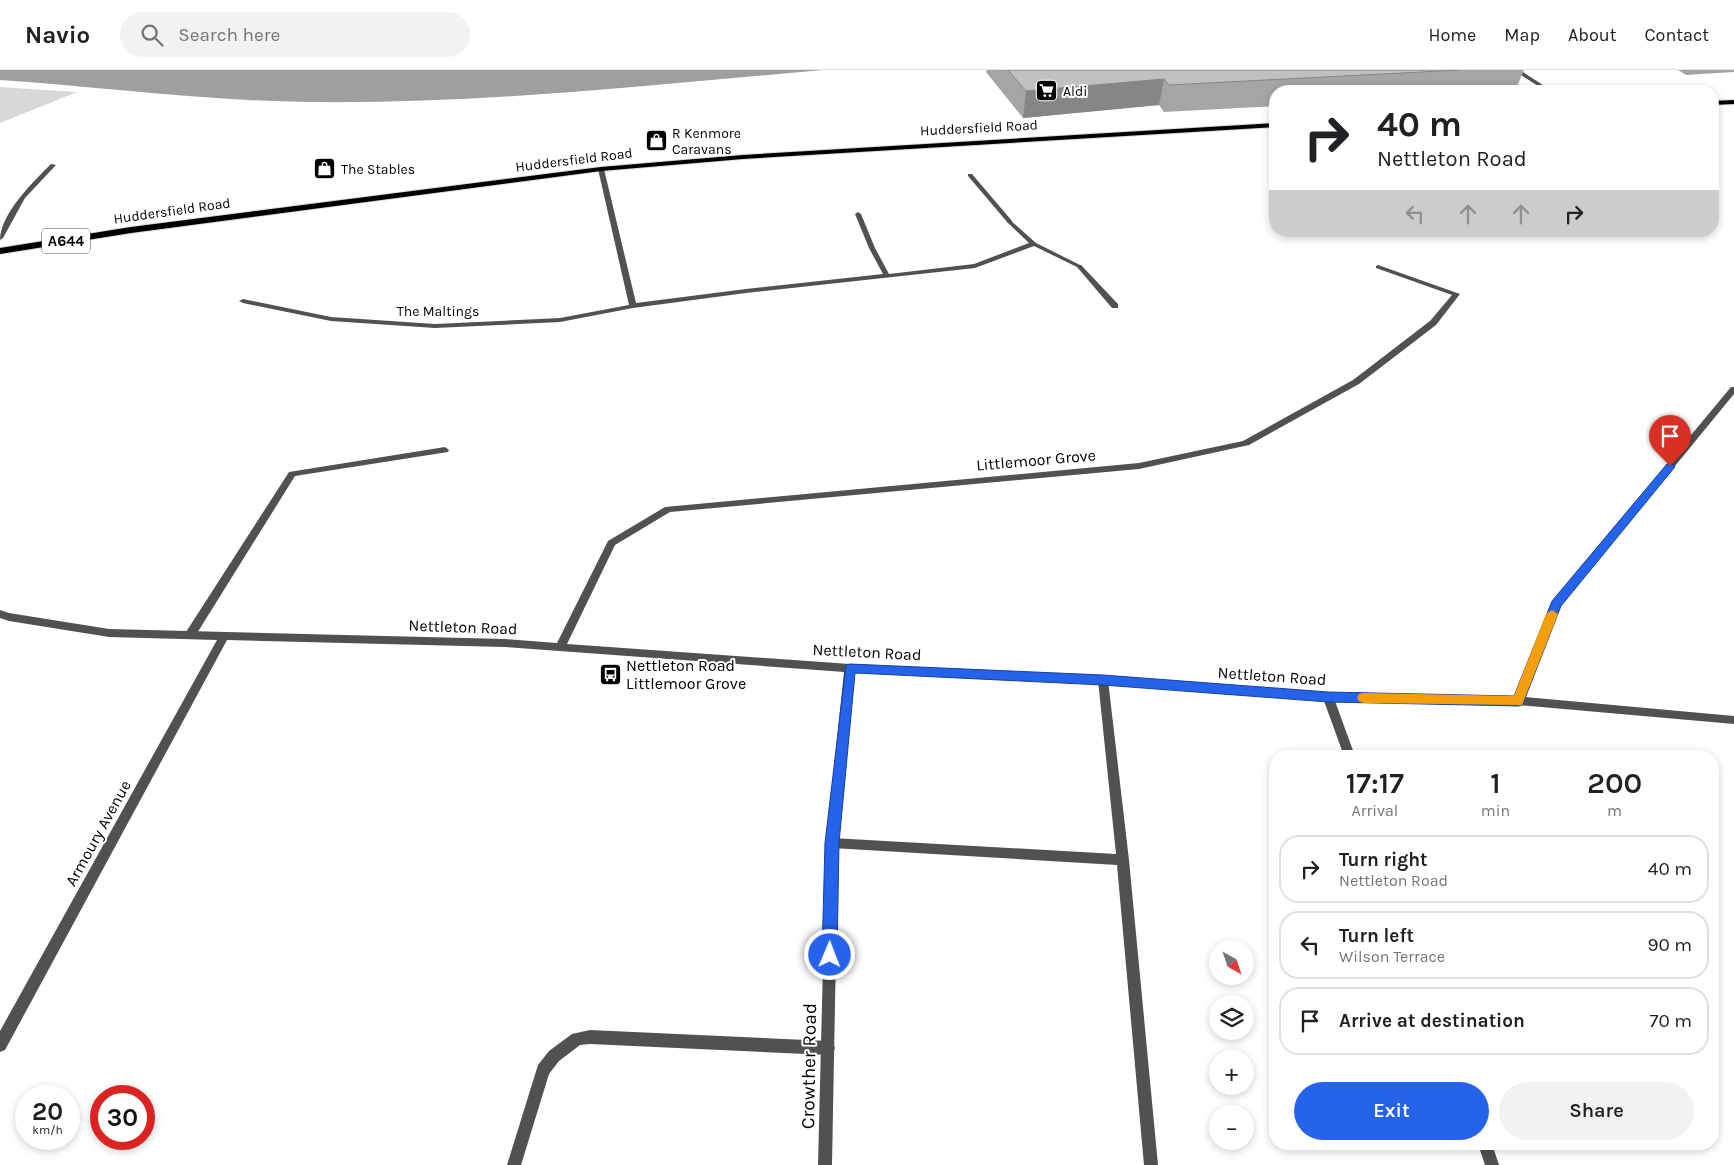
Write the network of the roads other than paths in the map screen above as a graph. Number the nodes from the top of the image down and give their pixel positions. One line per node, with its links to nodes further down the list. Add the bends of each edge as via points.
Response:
1 (1516, 70): 2 (street)
2 (1540, 85)
3 (1734, 102): 4 (highway)
4 (1719, 103)
5 (1269, 125): 7 (highway, Huddersfield Road / A644, via 744,156)
6 (53, 165): 10 (street, via 22,197)
7 (600, 169): 12 (highway, Huddersfield Road / A644, via 131,230); 16 (street)
8 (970, 175): 11 (street, via 1010,222)
9 (858, 214): 14 (street)
10 (0, 238)
11 (1034, 244): 14 (street, The Maltings, via 975,266); 17 (street, via 1079,266)
12 (0, 251)
13 (1378, 266): 23 (street, Littlemoor Grove, via 1456,294 1433,323 1356,382 1246,444 1139,466 668,509 610,543)
14 (887, 276): 16 (street, The Maltings)
15 (243, 301): 16 (street, The Maltings, via 331,319 436,326 560,320)
16 (633, 306)
17 (1115, 306)
18 (1734, 390): 27 (street, via 1556,604)
19 (445, 450): 21 (street, via 292,474)
20 (0, 614): 21 (street, Nettleton Road, via 109,633)
21 (190, 635): 22 (street, Nettleton Road)
22 (224, 636): 23 (street, Nettleton Road, via 505,643); 32 (street, Armoury Avenue)
23 (560, 648): 24 (street, Nettleton Road)
24 (850, 668): 25 (street, Nettleton Road); 30 (street, Crowther Road)
25 (1103, 680): 26 (street, Nettleton Road); 31 (street)
26 (1328, 697): 27 (street, Nettleton Road); 29 (street)
27 (1518, 701): 28 (street, Nettleton Road)
28 (1734, 720)
29 (1347, 750)
30 (832, 843): 31 (street); 33 (street, Crowther Road)
31 (1123, 860): 37 (street)
32 (0, 1044)
33 (828, 1048): 35 (street, via 590,1037 577,1040 554,1056 543,1070); 36 (street, Crowther Road)
34 (1487, 1150): 38 (street)
35 (514, 1165)
36 (825, 1165)
37 (1151, 1165)
38 (1492, 1165)

